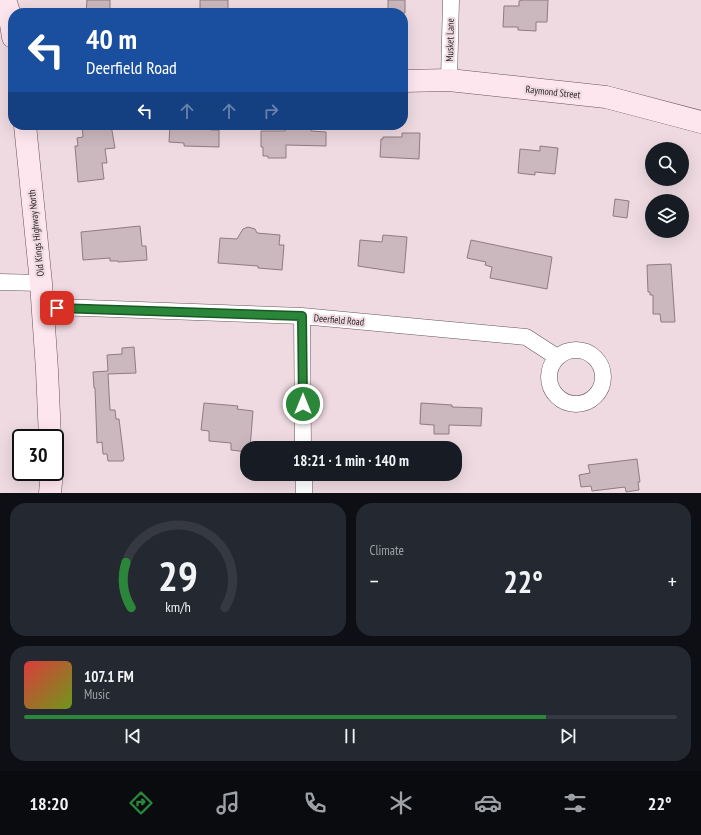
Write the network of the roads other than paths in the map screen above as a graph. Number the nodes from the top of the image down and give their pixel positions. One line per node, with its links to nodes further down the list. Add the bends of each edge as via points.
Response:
1 (451, 0): 2 (street, Musket Lane)
2 (449, 80): 3 (main road, Raymond Street); 4 (main road, Raymond Street, via 606,97)
3 (408, 81)
4 (701, 122)
5 (25, 130): 7 (main road, Old Kings Highway North)
6 (0, 282): 7 (street)
7 (41, 283): 8 (main road, Old Kings Highway North)
8 (43, 307): 9 (street, Deerfield Road); 11 (main road, Old Kings Highway North)
9 (302, 316): 10 (street, Deerfield Road, via 526,337); 12 (street)
10 (557, 357)
11 (50, 429)
12 (303, 441)
13 (51, 481): 15 (main road)
14 (304, 481): 16 (street)
15 (50, 493)
16 (304, 493)

